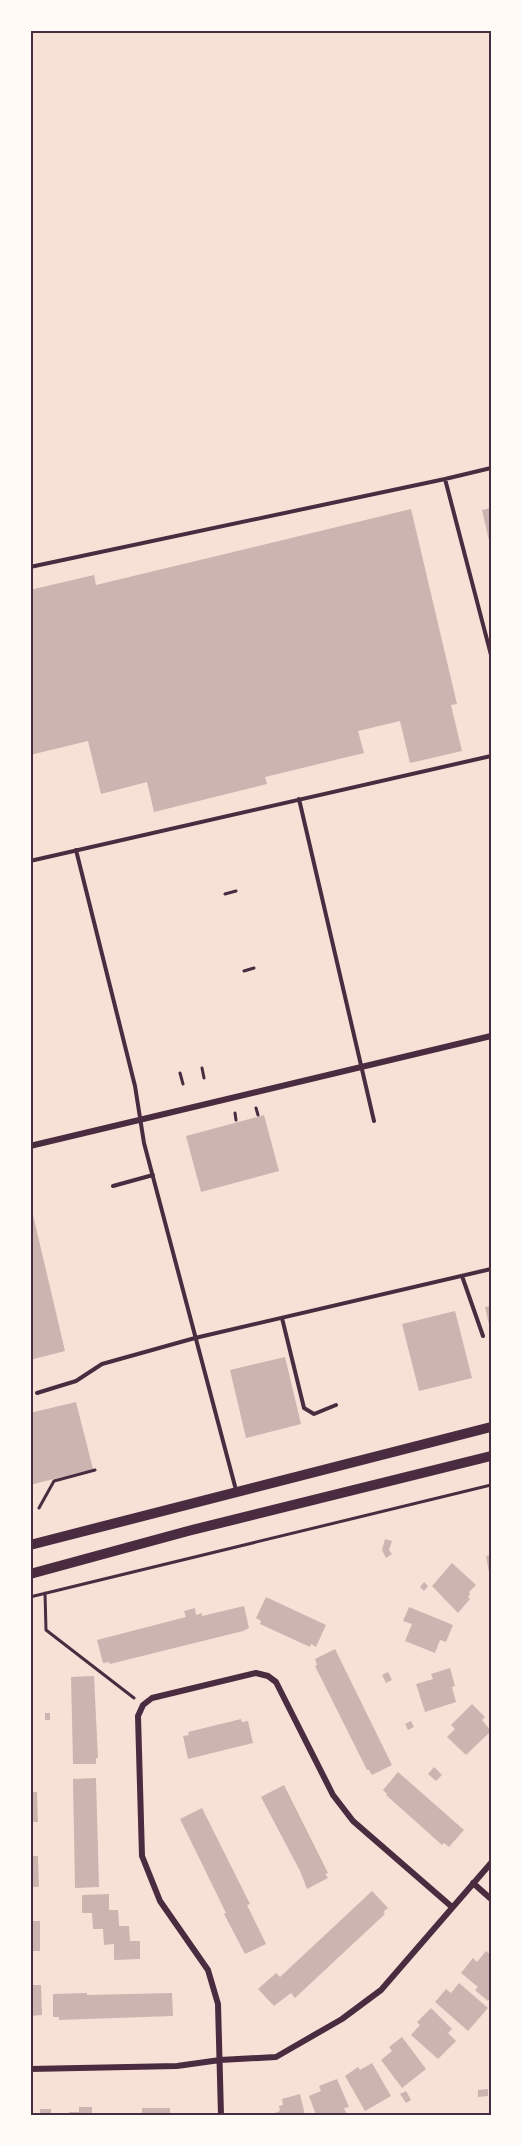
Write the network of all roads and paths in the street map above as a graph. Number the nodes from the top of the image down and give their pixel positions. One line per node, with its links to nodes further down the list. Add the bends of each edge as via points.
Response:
1 (491, 468): 2 (lane)
2 (445, 479): 3 (lane); 4 (lane)
3 (30, 567)
4 (491, 655)
5 (491, 756): 6 (lane)
6 (299, 800): 7 (lane); 14 (lane)
7 (76, 850): 8 (lane); 23 (lane, via 135,1086)
8 (30, 861)
9 (236, 891): 10 (path)
10 (225, 894)
11 (254, 968): 12 (path)
12 (244, 971)
13 (491, 1036): 14 (street)
14 (361, 1067): 23 (street); 24 (lane)
15 (202, 1068): 17 (path)
16 (180, 1073): 18 (path)
17 (204, 1078)
18 (183, 1084)
19 (256, 1108): 21 (path)
20 (235, 1113): 22 (path)
21 (258, 1115)
22 (236, 1120)
23 (140, 1121): 25 (street); 26 (lane)
24 (374, 1121)
25 (30, 1146)
26 (153, 1175): 27 (lane); 32 (lane)
27 (113, 1186)
28 (491, 1269): 29 (lane)
29 (462, 1276): 30 (lane); 31 (lane)
30 (282, 1318): 32 (lane); 34 (lane, via 304,1408 314,1414)
31 (483, 1336)
32 (195, 1338): 33 (lane, via 102,1364 76,1381); 39 (lane)
33 (38, 1393)
34 (336, 1405)
35 (491, 1427): 39 (main road)
36 (491, 1456): 42 (main road)
37 (95, 1470): 40 (path, via 54,1481)
38 (491, 1485): 43 (path)
39 (237, 1492): 41 (main road)
40 (39, 1508)
41 (30, 1545)
42 (30, 1574)
43 (45, 1593): 44 (path); 45 (path, via 46,1630)
44 (30, 1598)
45 (143, 1705): 49 (street, via 152,1698 256,1673 268,1676 276,1682 333,1795 353,1821); 50 (street, via 138,1716 142,1856 160,1901 208,1970 218,2004)
46 (491, 1863): 47 (street)
47 (473, 1883): 48 (street); 49 (street)
48 (491, 1899)
49 (452, 1907): 50 (street, via 381,1990 342,2019 276,2057)
50 (220, 2060): 51 (street, via 177,2066); 52 (street)
51 (30, 2069)
52 (221, 2115)

